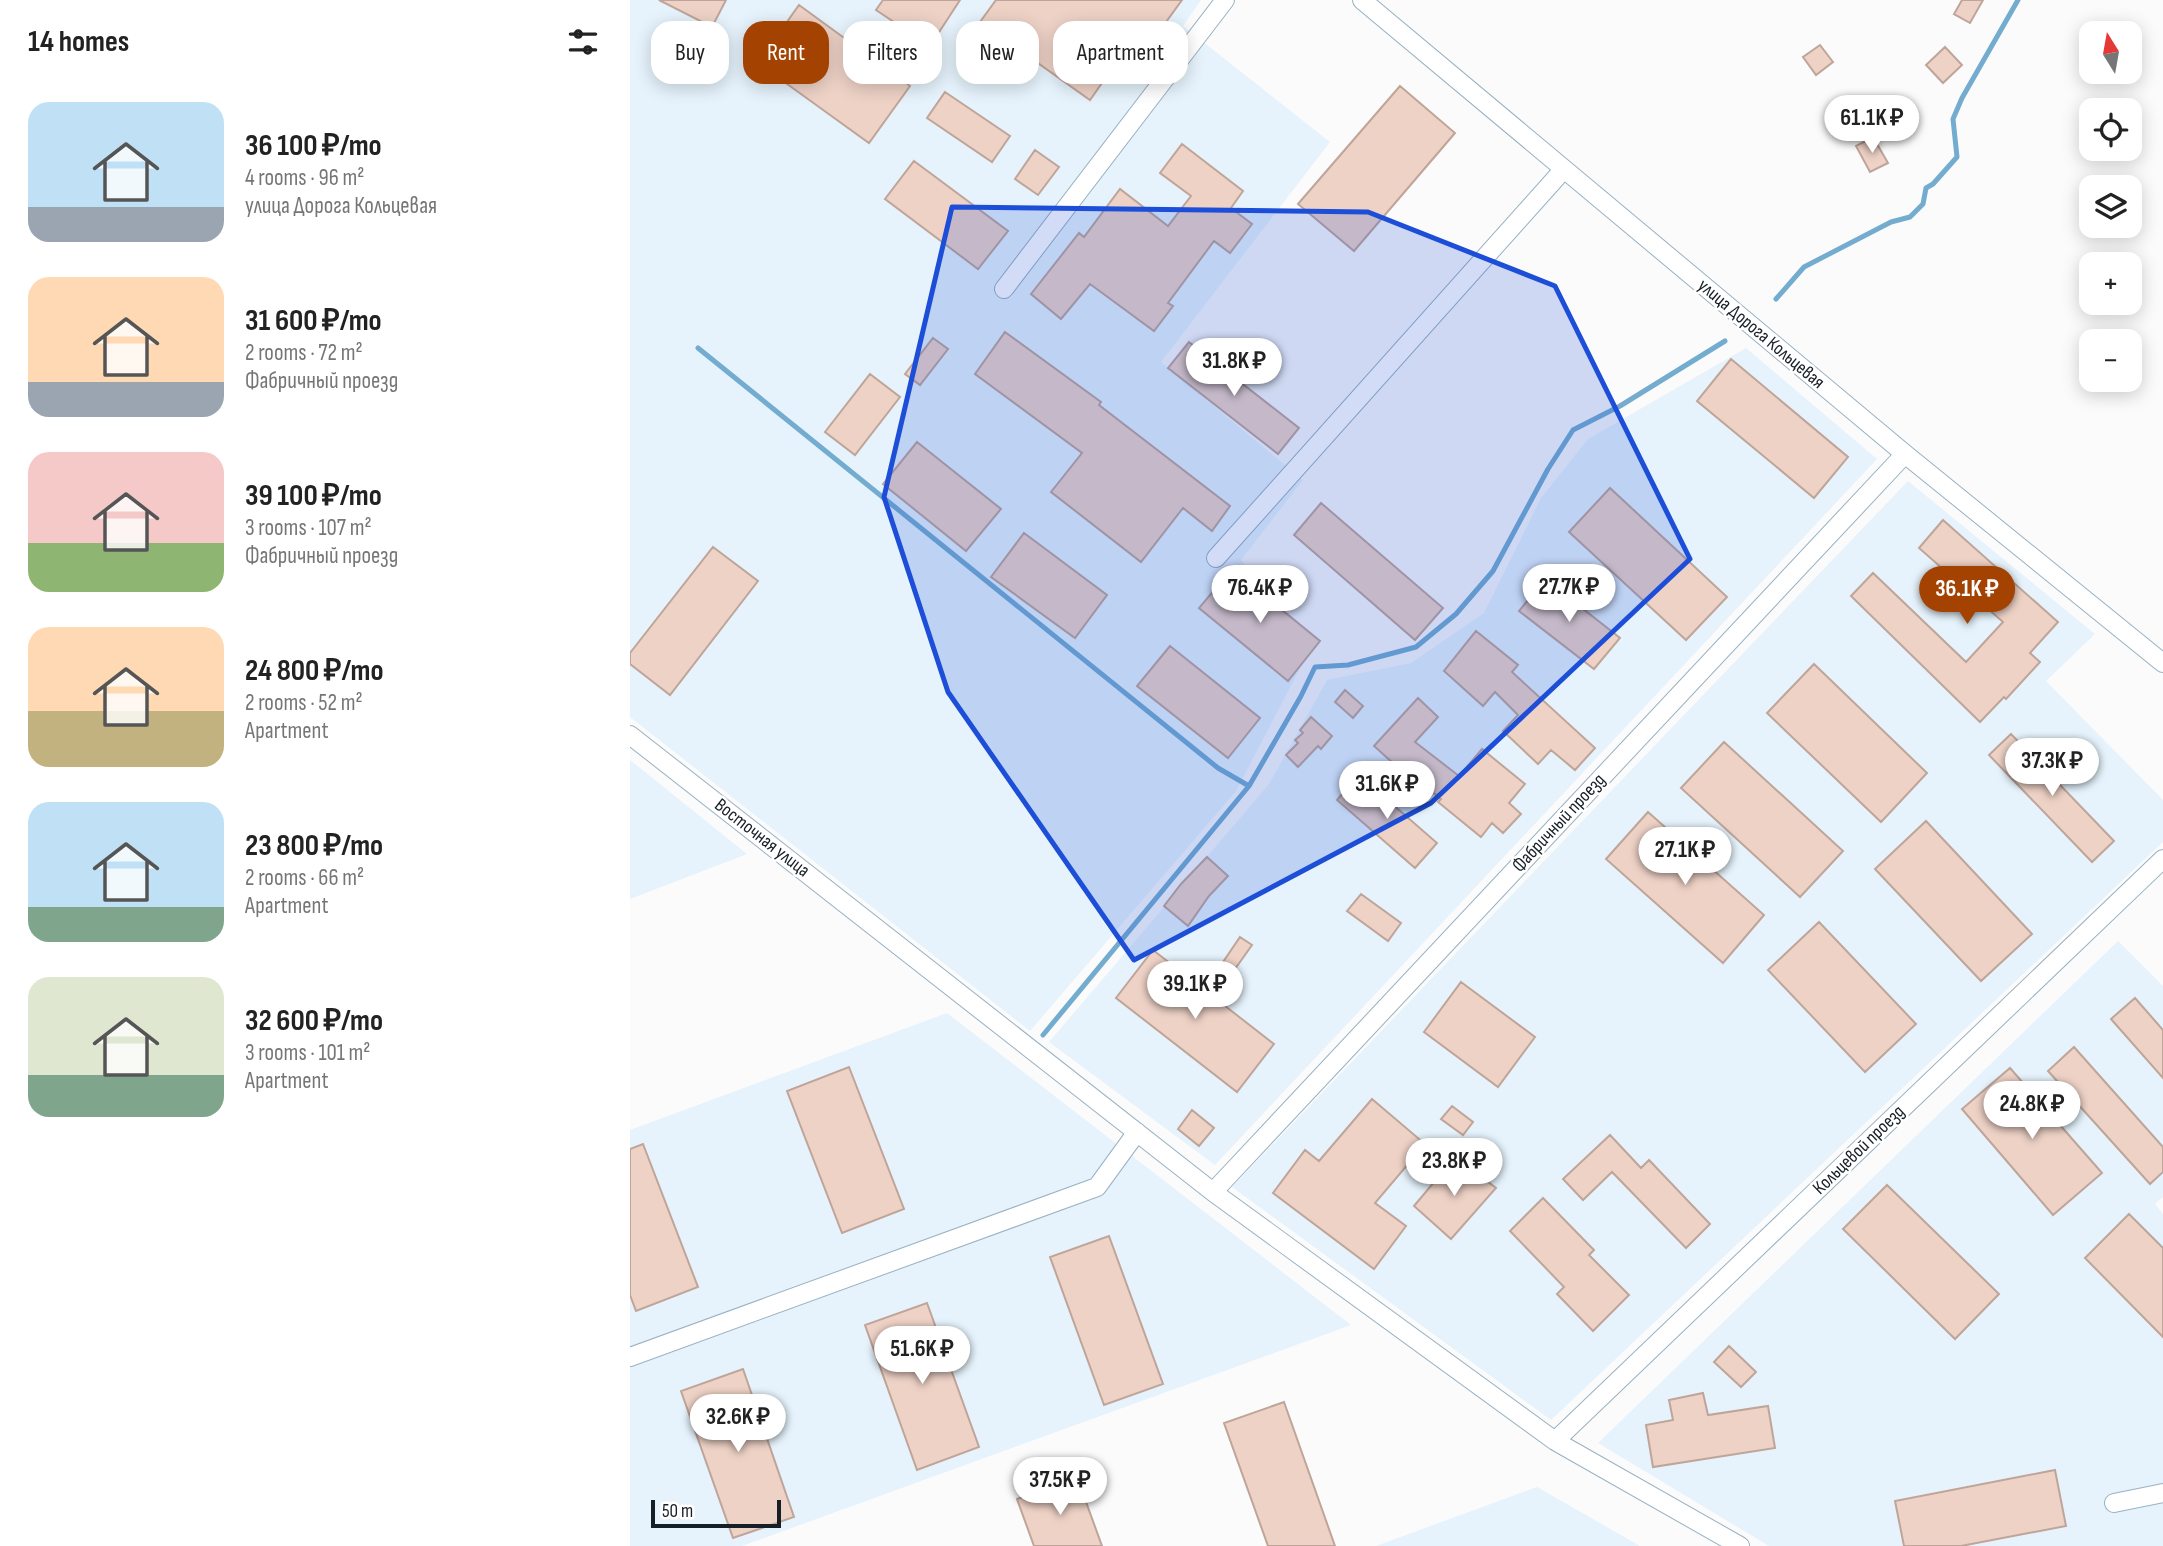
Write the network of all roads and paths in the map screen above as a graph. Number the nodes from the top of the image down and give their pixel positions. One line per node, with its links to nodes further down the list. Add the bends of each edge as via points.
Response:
1 (1225, 0): 4 (street)
2 (1362, 0): 3 (street, улица Дорога Кольцевая)
3 (1564, 169): 5 (street, улица Дорога Кольцевая); 6 (street)
4 (1004, 289)
5 (1905, 454): 7 (street, улица Дорога Кольцевая); 11 (street, Фабричный проезд)
6 (1216, 558)
7 (2163, 663)
8 (630, 735): 10 (street, Восточная улица)
9 (2163, 859): 13 (street, Кольцевой проезд)
10 (1137, 1132): 11 (street, Восточная улица); 12 (street, via 1097,1187)
11 (1213, 1192): 13 (street, Восточная улица)
12 (630, 1357)
13 (1555, 1441): 16 (street, Восточная улица)
14 (2163, 1493): 15 (street)
15 (2114, 1503)
16 (1740, 1546)

